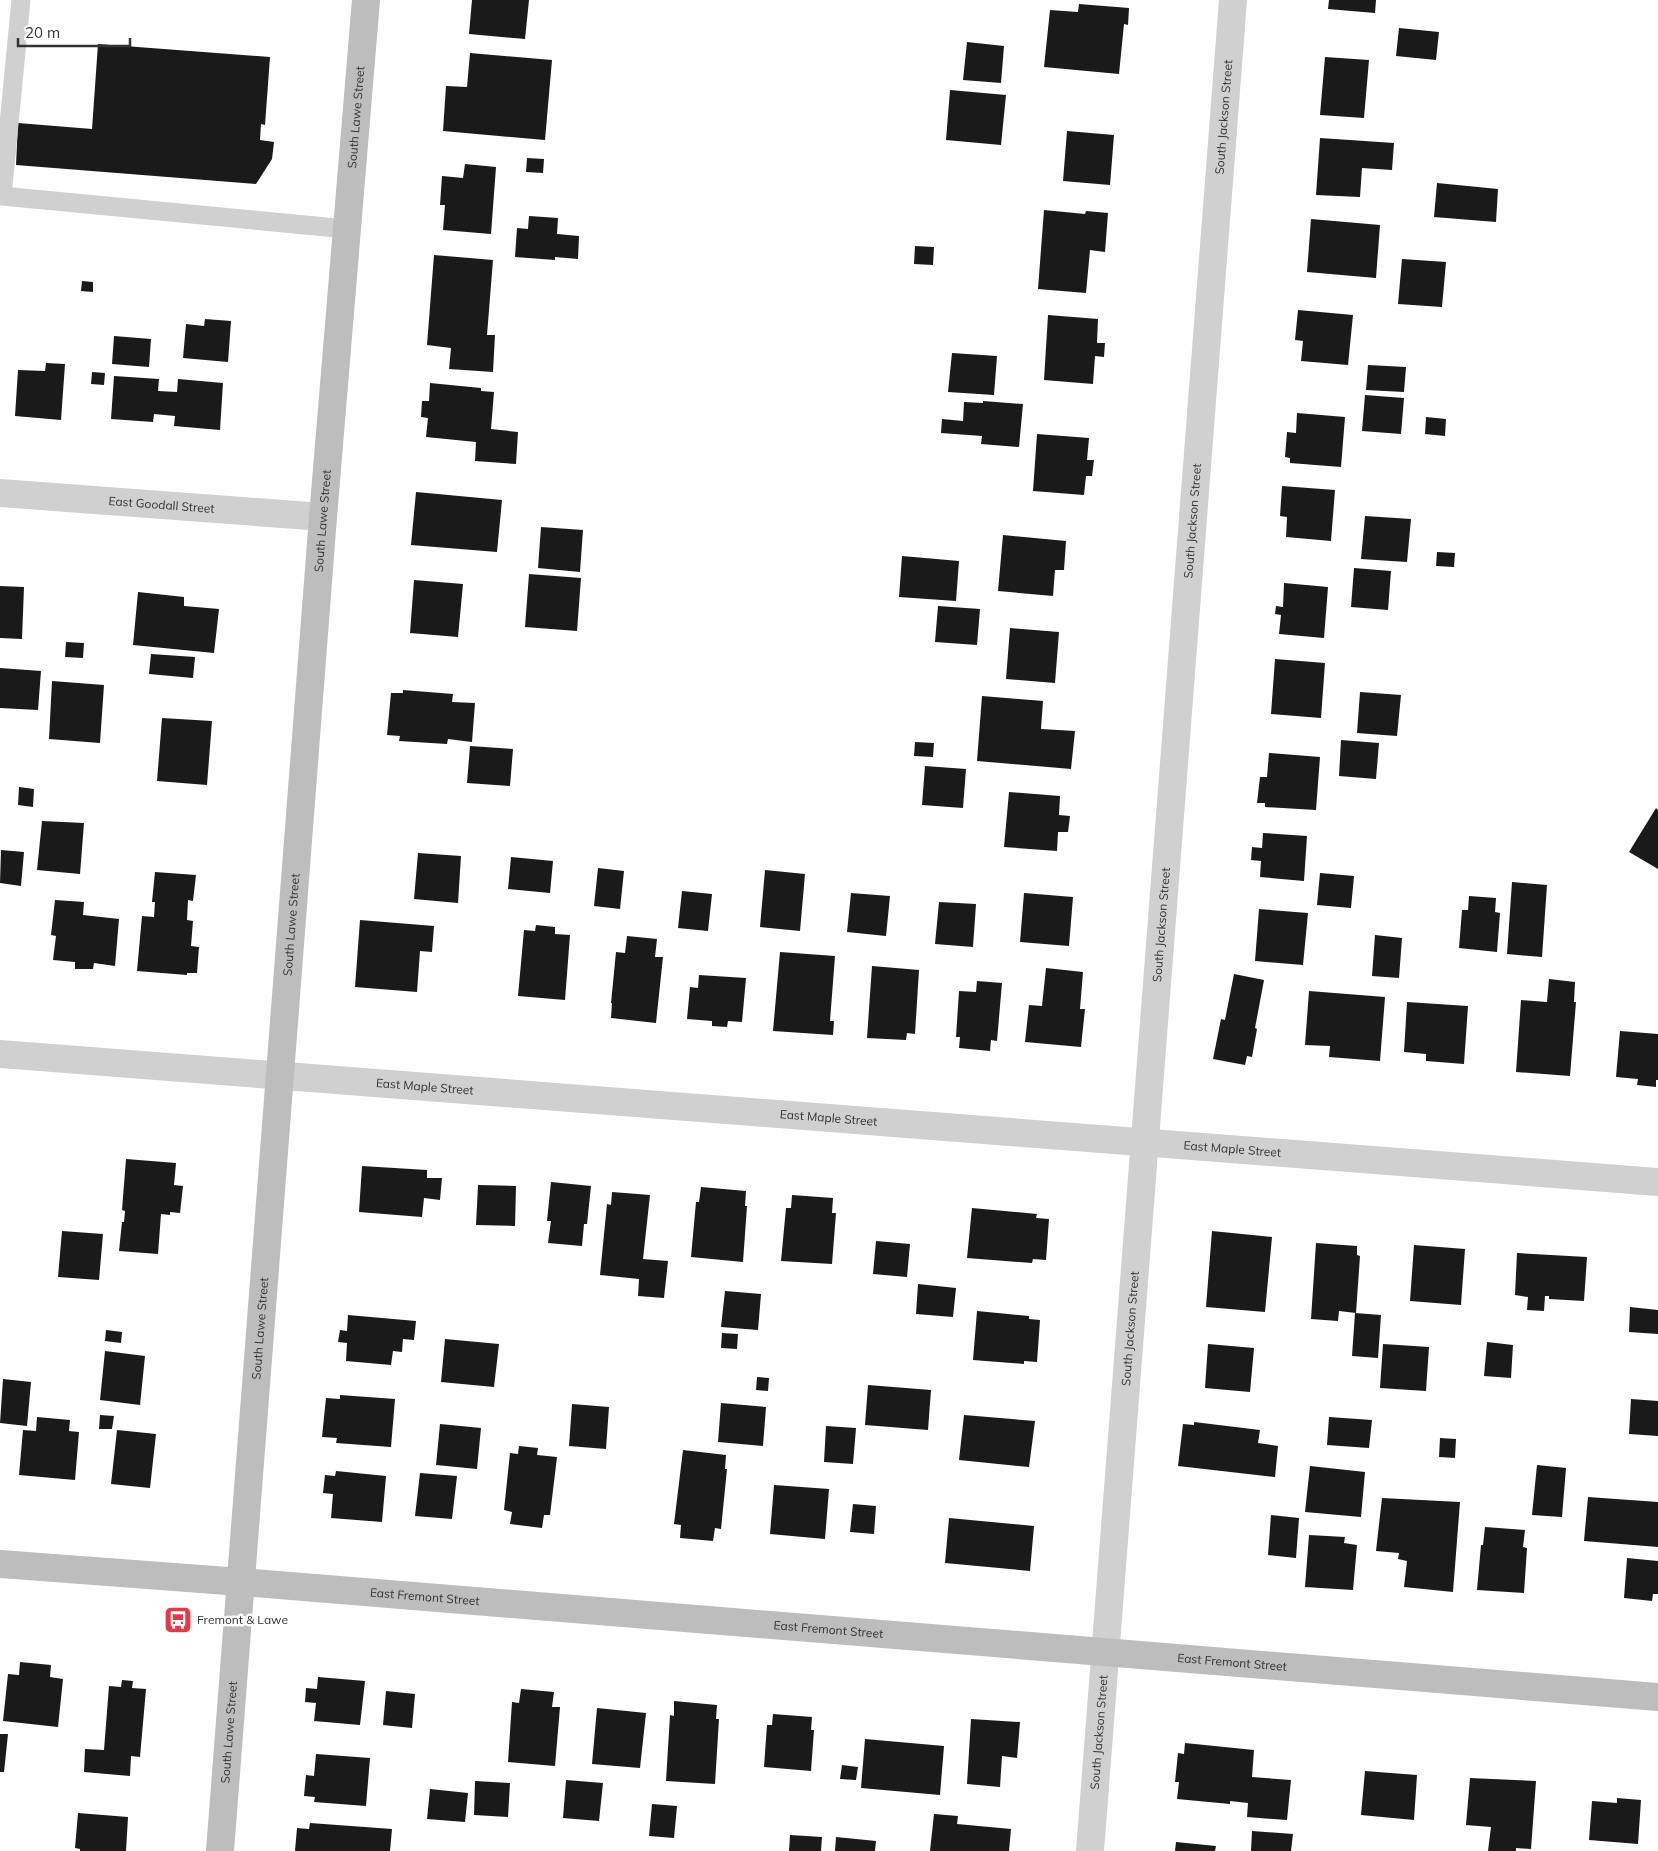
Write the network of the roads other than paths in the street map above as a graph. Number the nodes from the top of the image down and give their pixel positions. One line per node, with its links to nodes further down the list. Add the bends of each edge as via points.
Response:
1 (21, 0): 4 (lane, via 2,196)
2 (366, 0): 4 (main road, South Lawe Street)
3 (1233, 0): 9 (street, South Jackson Street)
4 (347, 228): 6 (main road, South Lawe Street)
5 (0, 493): 6 (street, East Goodall Street)
6 (323, 518): 8 (main road, South Lawe Street)
7 (0, 1054): 8 (street, East Maple Street)
8 (281, 1074): 9 (street, East Maple Street); 12 (main road, South Lawe Street)
9 (1145, 1142): 10 (street, East Maple Street); 13 (street, South Jackson Street)
10 (1658, 1182)
11 (0, 1564): 12 (main road, East Fremont Street)
12 (241, 1582): 13 (main road, East Fremont Street); 15 (main road, South Lawe Street)
13 (1105, 1653): 14 (main road, East Fremont Street); 16 (street, South Jackson Street)
14 (1658, 1697)
15 (220, 1851)
16 (1090, 1851)

